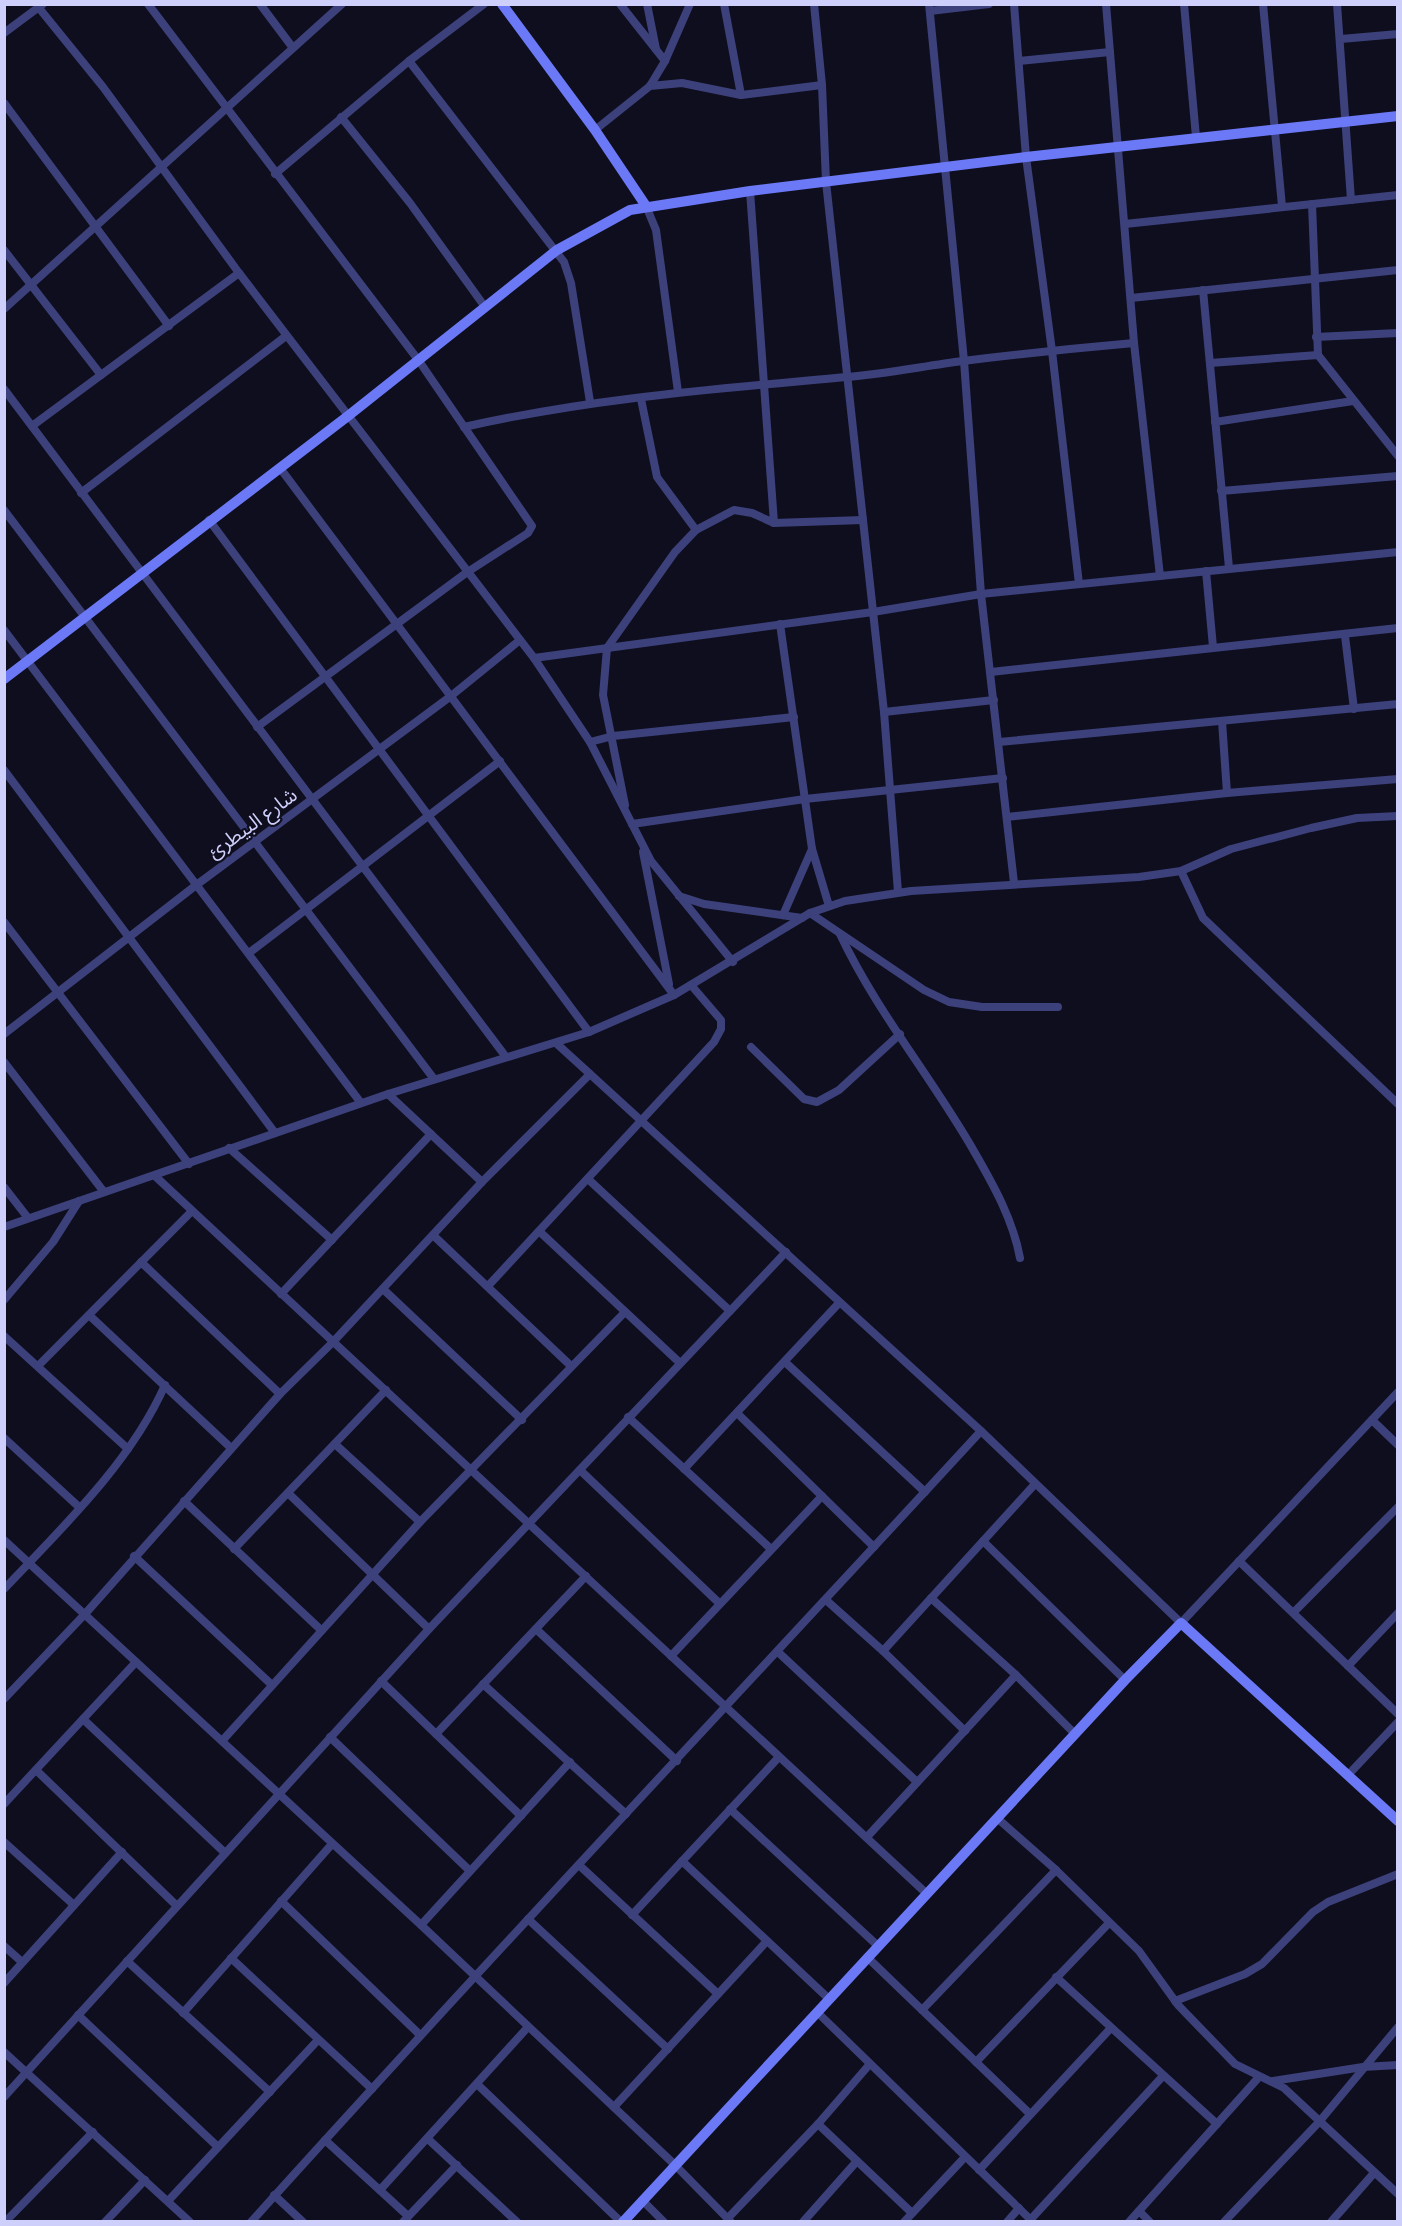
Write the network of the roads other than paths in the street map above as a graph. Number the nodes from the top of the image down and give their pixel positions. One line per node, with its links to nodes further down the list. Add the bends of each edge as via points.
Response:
1 (148, 4): 32 (street)
2 (260, 4): 22 (street)
3 (342, 4): 22 (street)
4 (484, 4): 25 (street)
5 (502, 4): 36 (main road)
6 (620, 4): 23 (street)
7 (647, 4): 23 (street)
8 (690, 4): 26 (street)
9 (724, 4): 30 (street)
10 (814, 4): 28 (street)
11 (989, 4): 18 (street)
12 (1014, 4): 27 (street)
13 (1106, 4): 24 (street)
14 (1184, 4): 38 (street)
15 (1263, 4): 37 (street)
16 (1337, 4): 21 (street)
17 (41, 6): 19 (street); 42 (street)
18 (930, 8): 41 (street)
19 (4, 33)
20 (1398, 34): 21 (street)
21 (1341, 39): 35 (street)
22 (293, 48): 32 (street)
23 (656, 51): 26 (street)
24 (1110, 52): 27 (street); 39 (street)
25 (409, 61): 34 (street); 54 (street)
26 (665, 61): 29 (street)
27 (1019, 61): 40 (street)
28 (822, 85): 30 (street); 44 (street)
29 (650, 86): 30 (street, via 682,83); 36 (street)
30 (741, 95)
31 (4, 103): 52 (street)
32 (226, 110): 42 (street); 43 (street)
33 (1398, 116): 35 (main road)
34 (341, 117): 43 (street); 61 (street, via 410,203)
35 (1346, 123): 37 (main road); 47 (street)
36 (595, 130): 49 (main road)
37 (1274, 130): 38 (main road); 50 (street)
38 (1196, 137): 39 (main road)
39 (1118, 147): 40 (main road); 51 (street)
40 (1026, 157): 41 (main road); 68 (street)
41 (944, 167): 44 (main road); 71 (street)
42 (162, 169): 52 (street); 56 (street)
43 (275, 174): 70 (street)
44 (826, 182): 45 (main road); 74 (street)
45 (750, 192): 49 (main road); 75 (street)
46 (1398, 195): 47 (street)
47 (1351, 200): 48 (street)
48 (1312, 204): 50 (street); 57 (street)
49 (646, 206): 54 (main road, via 616,216); 77 (street, via 656,230)
50 (1282, 206): 51 (street)
51 (1125, 225): 60 (street)
52 (96, 228): 58 (street); 63 (street)
53 (4, 250): 58 (street)
54 (557, 250): 61 (main road); 80 (street, via 571,283)
55 (1398, 270): 57 (street)
56 (239, 273): 63 (street); 65 (street)
57 (1314, 278): 59 (street); 66 (street)
58 (32, 286): 62 (street); 73 (street)
59 (1203, 290): 60 (street); 72 (street)
60 (1131, 298): 67 (street)
61 (485, 308): 70 (main road)
62 (4, 309)
63 (170, 326): 73 (street)
64 (1398, 333): 66 (street)
65 (286, 336): 81 (street); 89 (street)
66 (1316, 337): 69 (street)
67 (1134, 343): 68 (street); 100 (street)
68 (1052, 351): 71 (street); 101 (street)
69 (1318, 355): 72 (street); 79 (street)
70 (419, 361): 81 (main road); 84 (street)
71 (964, 361): 74 (street); 102 (street)
72 (1210, 363): 82 (street)
73 (101, 375): 83 (street)
74 (848, 377): 75 (street); 92 (street)
75 (764, 382): 77 (street); 93 (street)
76 (4, 389): 83 (street)
77 (678, 392): 78 (street)
78 (641, 399): 80 (street); 94 (street, via 657,477)
79 (1353, 400): 82 (street); 85 (street)
80 (590, 402): 84 (street)
81 (348, 416): 86 (main road); 99 (street)
82 (1215, 422): 88 (street)
83 (32, 426): 89 (street)
84 (464, 428): 99 (street, via 532,526 528,533)
85 (1398, 456)
86 (280, 468): 91 (main road); 106 (street)
87 (1398, 476): 88 (street)
88 (1221, 491): 96 (street)
89 (81, 493): 98 (street)
90 (4, 510): 104 (street)
91 (210, 520): 98 (main road); 116 (street)
92 (863, 520): 93 (street); 103 (street)
93 (774, 523): 94 (street, via 734,510)
94 (696, 530): 112 (street, via 670,559)
95 (1398, 552): 96 (street)
96 (1229, 568): 97 (street)
97 (1206, 572): 100 (street); 111 (street)
98 (143, 573): 104 (main road); 125 (street)
99 (466, 573): 106 (street); 110 (street)
100 (1160, 576): 101 (street)
101 (1079, 584): 102 (street)
102 (981, 594): 103 (street); 115 (street)
103 (873, 612): 105 (street); 122 (street)
104 (85, 617): 114 (main road); 143 (street)
105 (780, 624): 112 (street); 123 (street)
106 (396, 625): 116 (street); 118 (street)
107 (1398, 628): 109 (street)
108 (4, 630): 114 (street)
109 (1346, 636): 111 (street); 121 (street)
110 (520, 640): 113 (street); 118 (street, شارع البيطرئ)
111 (1213, 647): 115 (street)
112 (607, 648): 113 (street); 126 (street, via 602,689)
113 (534, 658): 127 (street)
114 (27, 661): 117 (main road); 149 (street)
115 (991, 672): 119 (street)
116 (327, 676): 125 (street); 129 (street)
117 (4, 679)
118 (451, 696): 129 (street, شارع البيطرئ); 130 (street)
119 (994, 700): 122 (street); 128 (street)
120 (1398, 704): 121 (street)
121 (1354, 709): 124 (street)
122 (884, 712): 134 (street)
123 (794, 717): 126 (street); 136 (street)
124 (1222, 721): 128 (street); 135 (street)
125 (258, 727): 137 (street)
126 (613, 736): 127 (street); 138 (street)
127 (590, 742): 138 (street)
128 (999, 742): 132 (street)
129 (381, 749): 137 (street, شارع البيطرئ); 139 (street)
130 (500, 761): 139 (street); 162 (street)
131 (4, 770): 159 (street)
132 (1003, 778): 134 (street); 141 (street)
133 (1398, 779): 135 (street)
134 (891, 790): 136 (street); 150 (street)
135 (1227, 793): 141 (street)
136 (805, 799): 142 (street); 145 (street)
137 (313, 800): 143 (street, شارع البيطرئ); 146 (street)
138 (626, 812): 142 (street)
139 (429, 815): 146 (street); 167 (street)
140 (1398, 816): 147 (street, via 1357,818 1288,834 1231,849)
141 (1007, 817): 148 (street)
142 (632, 824): 144 (street)
143 (254, 842): 149 (street, شارع البيطرئ); 153 (street)
144 (642, 845): 151 (street); 162 (street)
145 (812, 849): 152 (street); 155 (street)
146 (364, 866): 153 (street); 172 (street)
147 (1181, 871): 148 (street); 178 (street, via 1203,918)
148 (1014, 883): 150 (street)
149 (195, 886): 159 (street, شارع البيطرئ); 160 (street)
150 (898, 892): 152 (street)
151 (677, 895): 155 (street, via 704,904); 161 (street)
152 (829, 906): 154 (street)
153 (306, 908): 160 (street); 175 (street)
154 (810, 913): 156 (street); 158 (street)
155 (783, 915): 156 (street)
156 (802, 918): 161 (street)
157 (4, 922): 164 (street)
158 (840, 934): 166 (street, via 924,990 949,1002 982,1007); 169 (street)
159 (130, 937): 164 (street, شارع البيطرئ); 180 (street)
160 (249, 953): 177 (street)
161 (733, 962): 163 (street)
162 (669, 986): 165 (street)
163 (691, 986): 165 (street); 179 (street, via 720,1016 720,1032)
164 (58, 993): 168 (street, شارع البيطرئ); 183 (street)
165 (674, 995): 167 (street)
166 (1058, 1006)
167 (589, 1032): 170 (street)
168 (4, 1034)
169 (900, 1034): 171 (street, via 839,1089 818,1102 804,1099); 197 (street, via 991,1180)
170 (556, 1043): 172 (street); 174 (street)
171 (751, 1047)
172 (506, 1057): 175 (street)
173 (4, 1062): 188 (street)
174 (590, 1074): 179 (street); 186 (street)
175 (434, 1079): 176 (street)
176 (388, 1094): 177 (street); 181 (street)
177 (361, 1103): 180 (street)
178 (1398, 1104)
179 (643, 1122): 185 (street); 196 (street)
180 (275, 1133): 182 (street)
181 (431, 1134): 186 (street); 195 (street)
182 (229, 1149): 183 (street); 195 (street)
183 (189, 1164): 184 (street)
184 (154, 1176): 188 (street); 190 (street)
185 (588, 1179): 193 (street); 204 (street)
186 (482, 1182): 194 (street)
187 (4, 1186): 191 (street)
188 (104, 1192): 189 (street)
189 (80, 1201): 191 (street); 202 (street, via 53,1242)
190 (192, 1211): 198 (street); 201 (street)
191 (28, 1218): 192 (street)
192 (4, 1227)
193 (540, 1231): 199 (street); 205 (street)
194 (434, 1236): 199 (street); 200 (street)
195 (332, 1240): 201 (street)
196 (786, 1252): 203 (street); 204 (street)
197 (1020, 1258)
198 (141, 1262): 206 (street); 216 (street)
199 (488, 1286): 212 (street)
200 (383, 1290): 208 (street); 219 (street)
201 (281, 1293): 208 (street)
202 (4, 1300)
203 (840, 1303): 209 (street); 221 (street)
204 (730, 1311): 210 (street)
205 (625, 1312): 210 (street); 212 (street)
206 (89, 1315): 211 (street); 213 (street)
207 (4, 1336): 211 (street)
208 (333, 1342): 214 (street); 216 (street)
209 (785, 1362): 217 (street); 231 (street)
210 (680, 1363): 218 (street)
211 (38, 1366): 226 (street)
212 (571, 1366): 219 (street)
213 (165, 1385): 225 (street); 226 (street)
214 (386, 1390): 223 (street); 228 (street)
215 (1398, 1392): 220 (street)
216 (280, 1394): 225 (street)
217 (737, 1413): 227 (street); 233 (street)
218 (628, 1417): 227 (street); 229 (street)
219 (522, 1420): 228 (street)
220 (1372, 1420): 224 (street); 245 (street)
221 (981, 1431): 230 (street); 231 (street)
222 (4, 1438): 235 (street)
223 (335, 1444): 232 (street); 237 (street)
224 (1398, 1445)
225 (231, 1448): 234 (street)
226 (128, 1449): 235 (street)
227 (684, 1469): 243 (street)
228 (471, 1470): 237 (street); 238 (street)
229 (580, 1470): 238 (street); 252 (street)
230 (1035, 1484): 240 (street); 256 (street)
231 (925, 1492): 241 (street)
232 (288, 1494): 242 (street); 247 (street)
233 (822, 1496): 241 (street); 243 (street)
234 (183, 1501): 242 (street); 244 (street)
235 (79, 1507): 246 (street)
236 (1398, 1508): 253 (street)
237 (420, 1522): 247 (street)
238 (529, 1522): 248 (street); 257 (street)
239 (4, 1540): 246 (street)
240 (983, 1541): 250 (street); 266 (street)
241 (874, 1547): 251 (street)
242 (234, 1549): 259 (street)
243 (771, 1549): 252 (street)
244 (134, 1556): 255 (street); 269 (street)
245 (1239, 1561): 253 (street); 256 (street)
246 (29, 1562): 249 (street); 255 (street)
247 (372, 1574): 257 (street); 259 (street)
248 (586, 1576): 258 (street); 262 (street)
249 (4, 1589)
250 (931, 1598): 260 (street); 265 (street)
251 (826, 1600): 260 (street); 261 (street)
252 (719, 1603): 262 (street)
253 (1294, 1612): 264 (street)
254 (1398, 1613): 264 (street)
255 (85, 1614): 263 (street); 270 (street)
256 (1181, 1623): 266 (main road); 284 (main road)
257 (429, 1629): 267 (street)
258 (536, 1629): 268 (street); 281 (street)
259 (321, 1630): 269 (street)
260 (883, 1651): 275 (street)
261 (778, 1652): 271 (street); 285 (street)
262 (671, 1656): 271 (street)
263 (136, 1662): 273 (street); 279 (street)
264 (1348, 1666): 272 (street)
265 (1016, 1675): 275 (street); 277 (street)
266 (1125, 1680): 277 (main road)
267 (381, 1681): 276 (street); 278 (street)
268 (483, 1684): 276 (street); 282 (street)
269 (272, 1685): 279 (street)
270 (4, 1699)
271 (726, 1707): 280 (street); 281 (street)
272 (1398, 1714)
273 (83, 1719): 283 (street); 297 (street)
274 (1398, 1722): 284 (street)
275 (965, 1731): 285 (street)
276 (436, 1734): 290 (street)
277 (1075, 1734): 291 (main road)
278 (330, 1737): 286 (street); 301 (street)
279 (222, 1741): 286 (street)
280 (778, 1758): 288 (street); 293 (street)
281 (677, 1761): 289 (street)
282 (570, 1762): 289 (street); 290 (street)
283 (36, 1770): 287 (street); 296 (street)
284 (1348, 1775): 292 (main road)
285 (917, 1782): 293 (street)
286 (278, 1793): 295 (street); 297 (street)
287 (4, 1804)
288 (730, 1809): 298 (street); 313 (street)
289 (626, 1814): 299 (street)
290 (521, 1816): 301 (street)
291 (998, 1818): 300 (street); 303 (main road)
292 (1398, 1821)
293 (867, 1837): 303 (street)
294 (4, 1842): 305 (street)
295 (332, 1844): 304 (street); 310 (street)
296 (122, 1852): 305 (street); 306 (street)
297 (224, 1852): 306 (street)
298 (682, 1861): 307 (street); 311 (street)
299 (579, 1865): 307 (street); 308 (street)
300 (1056, 1869): 309 (street); 324 (street)
301 (470, 1871): 310 (street)
302 (1398, 1874): 323 (street, via 1328,1902 1262,1964 1245,1974)
303 (927, 1894): 313 (main road)
304 (281, 1901): 315 (street); 331 (street)
305 (74, 1905): 317 (street)
306 (177, 1906): 316 (street)
307 (632, 1915): 321 (street)
308 (528, 1919): 318 (street); 333 (street)
309 (1109, 1923): 319 (street); 323 (street, via 1139,1951)
310 (421, 1925): 318 (street)
311 (767, 1941): 321 (street); 322 (street)
312 (4, 1946): 317 (street)
313 (878, 1946): 314 (main road)
314 (867, 1957): 322 (main road); 324 (street)
315 (231, 1958): 326 (street); 332 (street)
316 (127, 1961): 326 (street); 327 (street)
317 (22, 1962): 320 (street)
318 (475, 1976): 328 (street); 331 (street)
319 (1056, 1977): 330 (street); 335 (street)
320 (4, 1983)
321 (718, 1994): 333 (street)
322 (829, 1999): 325 (main road)
323 (1175, 2001): 341 (street, via 1235,2064)
324 (922, 2010): 335 (street)
325 (817, 2012): 336 (street); 358 (main road)
326 (183, 2013): 345 (street)
327 (78, 2014): 339 (street); 355 (street)
328 (528, 2027): 343 (street); 347 (street)
329 (1398, 2027): 338 (street)
330 (1110, 2029): 340 (street); 348 (street)
331 (420, 2035): 344 (street)
332 (318, 2040): 344 (street); 345 (street)
333 (668, 2049): 347 (street)
334 (4, 2052): 339 (street)
335 (976, 2062): 348 (street)
336 (870, 2065): 350 (street); 356 (street)
337 (1398, 2065): 338 (street)
338 (1363, 2067): 342 (street); 349 (street)
339 (27, 2070): 346 (street); 352 (street)
340 (1163, 2076): 351 (street); 375 (street)
341 (1259, 2077): 342 (street); 351 (street)
342 (1274, 2081): 349 (street)
343 (477, 2084): 353 (street); 380 (street)
344 (372, 2089): 354 (street)
345 (270, 2092): 355 (street)
346 (4, 2097)
347 (614, 2108): 358 (street)
348 (1030, 2114): 360 (street)
349 (1319, 2122): 361 (street); 387 (street)
350 (818, 2124): 357 (street); 374 (street)
351 (1217, 2124): 369 (street)
352 (93, 2132): 362 (street); 372 (street)
353 (428, 2139): 359 (street); 363 (street)
354 (325, 2140): 363 (street); 365 (street)
355 (218, 2147): 367 (street)
356 (965, 2157): 360 (street); 370 (street)
357 (856, 2161): 370 (street); 382 (street)
358 (675, 2164): 366 (main road); 374 (street)
359 (457, 2165): 371 (street); 373 (street)
360 (979, 2170): 368 (street)
361 (1374, 2173): 364 (street); 388 (street)
362 (145, 2180): 367 (street); 376 (street)
363 (380, 2190): 371 (street)
364 (1398, 2194)
365 (274, 2195): 378 (street); 379 (street)
366 (642, 2200): 380 (main road); 381 (street)
367 (168, 2201): 377 (street)
368 (1019, 2208): 375 (street); 384 (street)
369 (1139, 2211): 385 (street); 386 (street)
370 (912, 2213): 383 (street)
371 (406, 2219)
372 (9, 2220)
373 (513, 2220)
374 (730, 2220)
375 (1032, 2220)
376 (105, 2222)
377 (190, 2222)
378 (251, 2222)
379 (303, 2222)
380 (622, 2222)
381 (664, 2222)
382 (803, 2222)
383 (904, 2222)
384 (1007, 2222)
385 (1129, 2222)
386 (1150, 2222)
387 (1224, 2222)
388 (1331, 2222)

